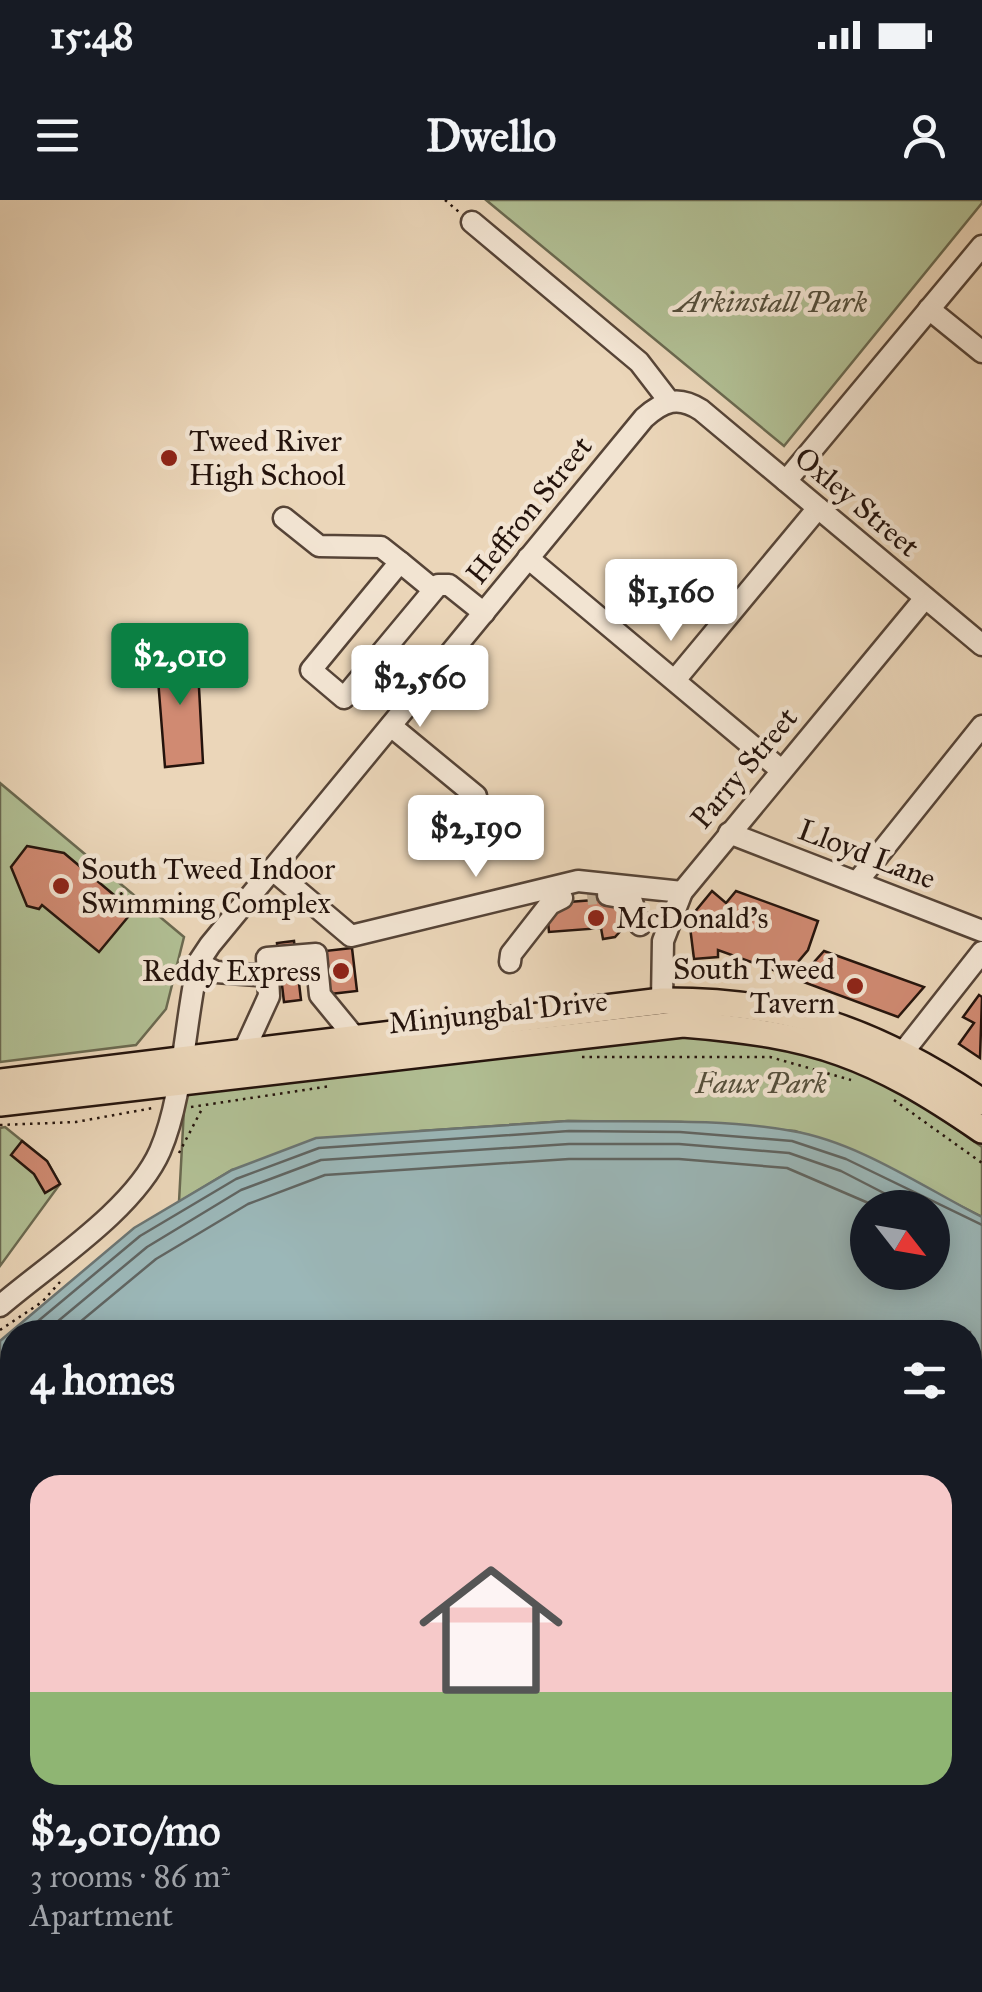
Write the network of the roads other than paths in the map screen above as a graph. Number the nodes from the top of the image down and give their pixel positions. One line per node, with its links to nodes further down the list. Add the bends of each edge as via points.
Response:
1 (472, 222): 5 (street, via 639,362)
2 (982, 246): 3 (street)
3 (929, 309): 4 (street); 6 (street)
4 (982, 352)
5 (670, 400): 6 (street, Oxley Street, via 694,405); 9 (street, Heffron Street, via 644,418)
6 (786, 480): 7 (street, Oxley Street)
7 (818, 508): 12 (street, Oxley Street); 15 (street)
8 (284, 518): 10 (street, via 319,546 381,547)
9 (528, 558): 13 (street, Heffron Street); 15 (street)
10 (400, 562): 11 (street); 11 (street, via 311,670 344,698)
11 (434, 590): 13 (street, via 448,585)
12 (925, 598): 14 (street, Oxley Street); 18 (street, Parry Street)
13 (484, 613): 16 (street, Heffron Street)
14 (982, 645)
15 (675, 680): 18 (street)
16 (391, 726): 19 (street); 21 (street, Heffron Street)
17 (982, 726): 22 (street)
18 (781, 770): 20 (street, Parry Street)
19 (476, 796)
20 (729, 833): 22 (street, Lloyd Lane); 23 (street, Parry Street)
21 (273, 870): 23 (street, via 351,936 578,880); 28 (street, Heffron Street)
22 (856, 882): 25 (street, Lloyd Lane)
23 (682, 892): 30 (street, Parry Street, via 663,941)
24 (640, 925): 27 (street, via 631,899 579,896 550,904)
25 (982, 931)
26 (982, 952): 33 (street)
27 (510, 962)
28 (198, 963): 29 (street, via 216,972); 34 (street, Heffron Street)
29 (268, 976): 31 (street, via 267,958 316,954 320,996); 32 (street, via 269,996)
30 (662, 1000): 31 (main road, Minjungbal Drive); 33 (main road, Minjungbal Drive, via 716,1000 799,1013)
31 (357, 1040): 32 (main road, Minjungbal Drive)
32 (243, 1054): 34 (main road, Minjungbal Drive)
33 (895, 1061): 34 (main road, Minjungbal Drive, via 770,1031 683,1024); 36 (main road, Minjungbal Drive); 38 (main road, Minjungbal Drive)
34 (178, 1071): 35 (main road, Minjungbal Drive); 37 (main road, Minjungbal Drive); 39 (street, Heffron Street, via 160,1150 133,1190)
35 (0, 1082)
36 (982, 1102)
37 (0, 1103)
38 (982, 1130)
39 (0, 1306)

